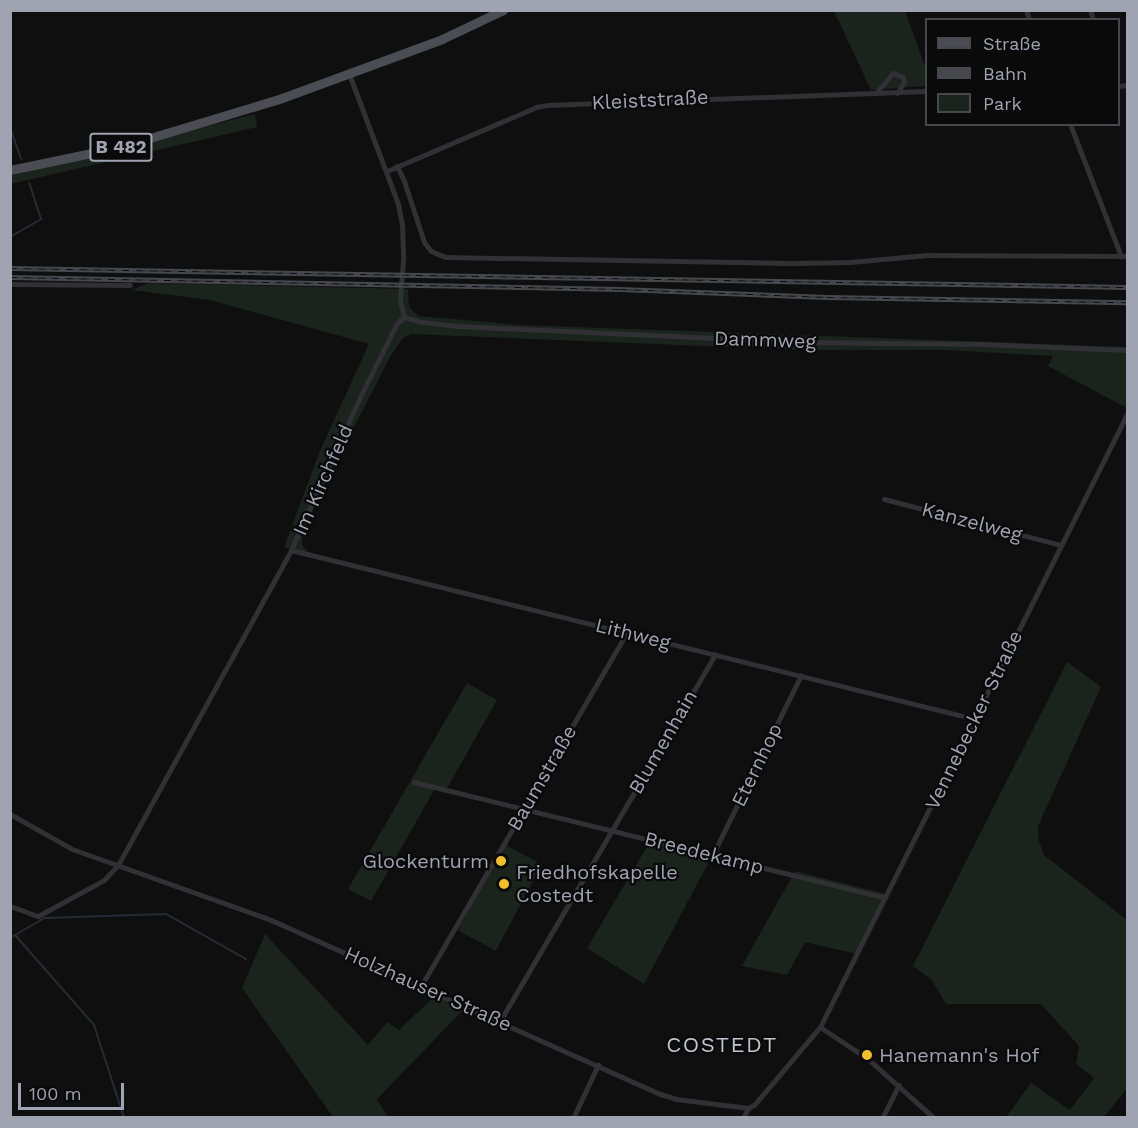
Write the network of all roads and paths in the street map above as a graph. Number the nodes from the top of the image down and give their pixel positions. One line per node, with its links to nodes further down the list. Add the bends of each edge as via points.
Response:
1 (503, 10): 2 (main road, B 482, via 442,39)
2 (349, 74): 8 (main road, B 482, via 186,129); 9 (street)
3 (925, 91): 5 (street, Kleiststraße)
4 (876, 93): 5 (street, Kleiststraße); 5 (street, via 893,73 903,77 904,82); 7 (street, Kleiststraße, via 547,105)
5 (897, 93)
6 (1071, 126): 10 (street)
7 (396, 166): 9 (street, Kleiststraße); 10 (street, via 424,242 431,251 445,257 850,262 927,255)
8 (10, 170)
9 (387, 171): 14 (street, via 402,224 400,300)
10 (1120, 256): 11 (street)
11 (1128, 256)
12 (10, 284): 13 (street)
13 (130, 285)
14 (404, 317): 15 (street, Dammweg, via 459,326 776,341); 19 (street, Im Kirchfeld, via 397,323 348,423)
15 (1128, 350)
16 (1128, 412): 18 (street, Vennebecker Straße)
17 (885, 499): 18 (street, Kanzelweg)
18 (1060, 545): 23 (street, Vennebecker Straße)
19 (291, 550): 20 (street, Lithweg); 29 (street, Im Kirchfeld)
20 (627, 632): 21 (street, Lithweg); 25 (street, Baumstraße)
21 (715, 654): 22 (street, Lithweg); 27 (street, Blumenhain)
22 (801, 675): 23 (street, Lithweg); 28 (street, Eternhop)
23 (975, 718): 30 (street, Vennebecker Straße)
24 (414, 782): 25 (street, Breedekamp)
25 (524, 808): 27 (street, Breedekamp); 32 (street, Baumstraße)
26 (10, 814): 29 (street, Holzhauser Straße, via 72,849)
27 (612, 830): 28 (street, Breedekamp); 33 (street, Blumenhain)
28 (713, 854): 30 (street, Breedekamp)
29 (118, 866): 31 (street, via 104,880 38,916); 32 (street, Holzhauser Straße, via 251,912)
30 (885, 898): 34 (street, Vennebecker Straße)
31 (10, 906)
32 (421, 986): 33 (street, Holzhauser Straße)
33 (500, 1021): 35 (street, Holzhauser Straße)
34 (820, 1027): 36 (street); 37 (street)
35 (598, 1065): 37 (street, Holzhauser Straße, via 676,1099); 38 (street)
36 (899, 1084): 40 (street); 41 (street)
37 (748, 1108): 39 (street)
38 (573, 1118)
39 (743, 1118)
40 (882, 1118)
41 (934, 1118)

